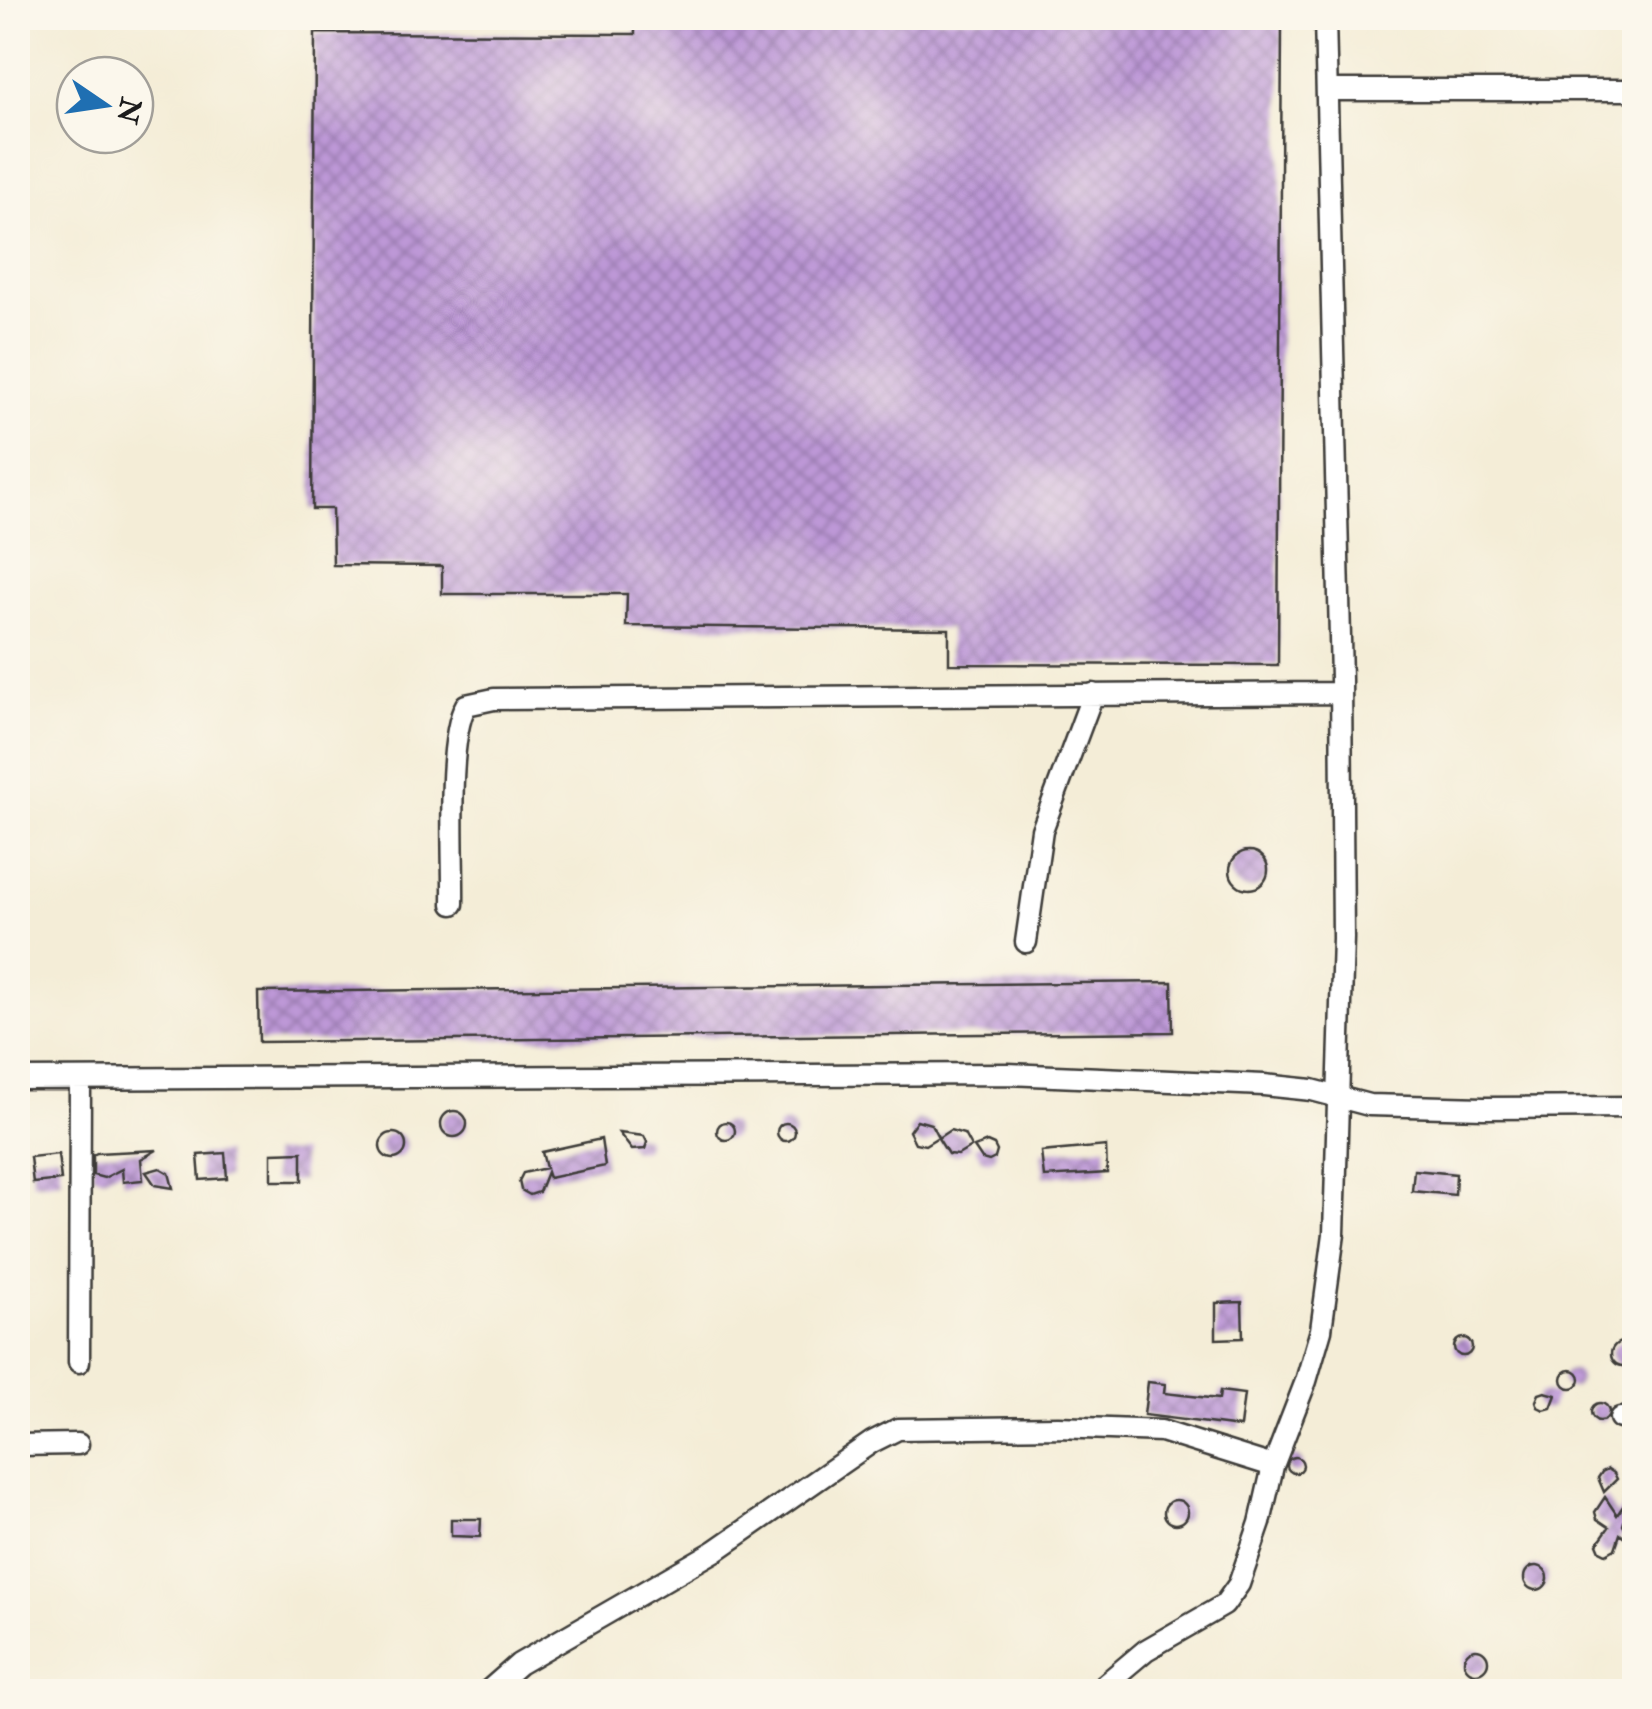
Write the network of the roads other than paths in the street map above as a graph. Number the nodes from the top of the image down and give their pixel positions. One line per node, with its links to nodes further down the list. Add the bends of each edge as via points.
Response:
1 (1325, 18): 2 (street)
2 (1326, 90): 3 (street); 5 (street)
3 (1634, 90)
4 (1093, 694): 5 (street); 6 (street, via 494,699 466,705 454,757); 7 (street, via 1042,830)
5 (1341, 694): 10 (street)
6 (453, 904)
7 (1026, 942)
8 (18, 1079): 9 (street)
9 (80, 1079): 10 (street, via 1008,1074 1264,1085); 12 (street)
10 (1340, 1097): 11 (street, via 1388,1106); 15 (street, via 1334,1234 1321,1330)
11 (1634, 1108)
12 (79, 1362)
13 (78, 1444): 14 (street)
14 (18, 1445)
15 (1273, 1466): 16 (street, via 1161,1430 898,1429 715,1551 519,1664); 17 (street, via 1239,1584 1224,1605 1146,1650)
16 (487, 1692)
17 (1096, 1692)

